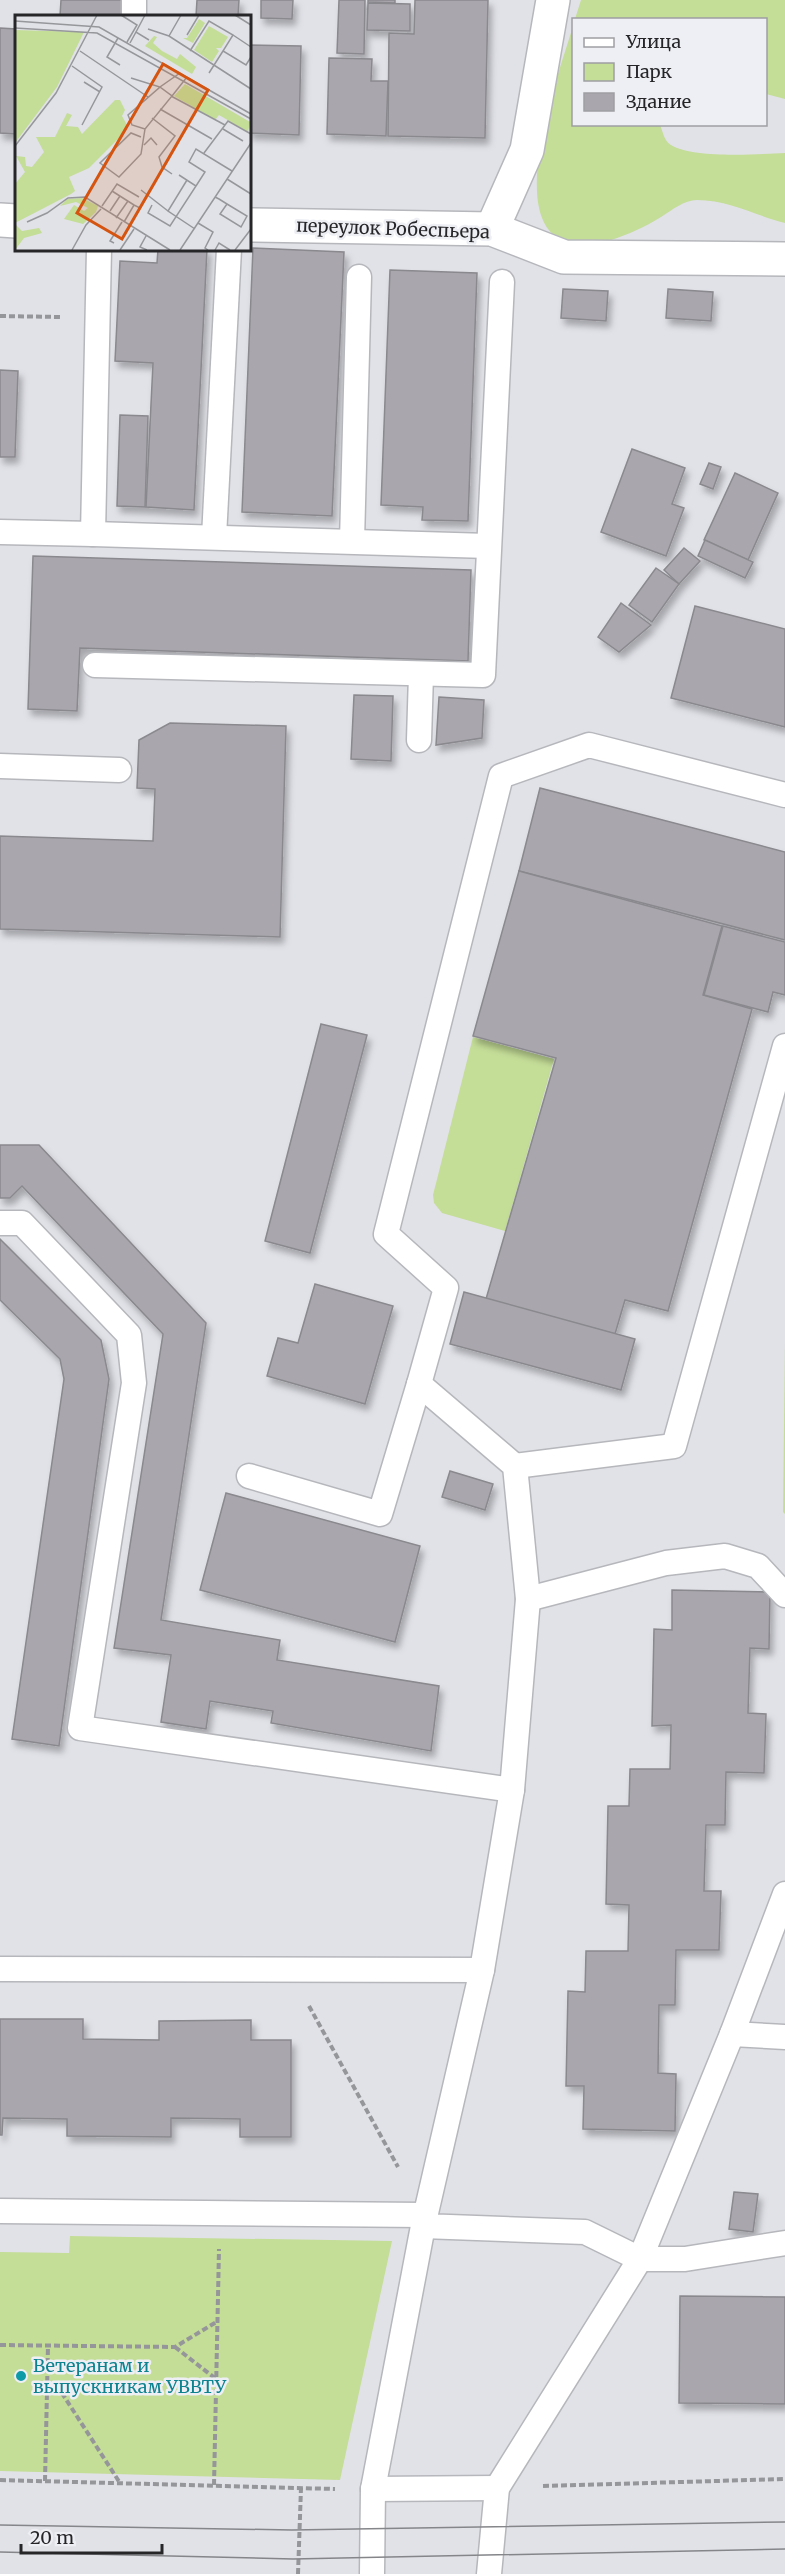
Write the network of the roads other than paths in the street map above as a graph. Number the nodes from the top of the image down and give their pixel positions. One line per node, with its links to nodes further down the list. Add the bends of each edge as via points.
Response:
1 (553, 0): 5 (street, via 527,150)
2 (0, 220): 3 (street)
3 (15, 221)
4 (250, 225): 5 (street, переулок Робеспьера)
5 (492, 229): 8 (street, переулок Робеспьера, via 564,257)
6 (99, 250): 12 (lane)
7 (230, 250): 13 (lane)
8 (785, 259)
9 (359, 277): 14 (lane)
10 (502, 282): 15 (lane)
11 (0, 532): 12 (lane)
12 (93, 534): 13 (lane)
13 (214, 537): 14 (lane)
14 (352, 541): 15 (lane)
15 (488, 546): 17 (lane, via 483,675)
16 (95, 665): 17 (lane)
17 (421, 674): 18 (lane)
18 (419, 740)
19 (0, 766): 20 (lane)
20 (119, 770)
21 (785, 795): 24 (lane, via 589,745 501,776 386,1234 446,1288)
22 (785, 1046): 25 (lane, via 674,1446)
23 (0, 1223): 29 (lane, via 22,1223 129,1335 134,1383 80,1728)
24 (418, 1384): 25 (lane); 26 (lane, via 380,1514)
25 (515, 1466): 28 (lane)
26 (249, 1476)
27 (785, 1595): 28 (lane, via 758,1566 725,1556 666,1563)
28 (528, 1599): 29 (lane)
29 (512, 1790): 32 (lane)
30 (785, 1894): 33 (lane)
31 (0, 1969): 32 (lane)
32 (482, 1970): 36 (lane)
33 (732, 2034): 34 (lane); 38 (lane)
34 (785, 2037)
35 (0, 2211): 36 (lane, via 220,2213)
36 (424, 2221): 38 (lane, via 585,2232); 40 (lane)
37 (785, 2243): 38 (lane, via 685,2259)
38 (640, 2259): 39 (lane)
39 (497, 2488): 40 (lane); 42 (lane)
40 (373, 2489): 41 (lane)
41 (372, 2574)
42 (489, 2574)

